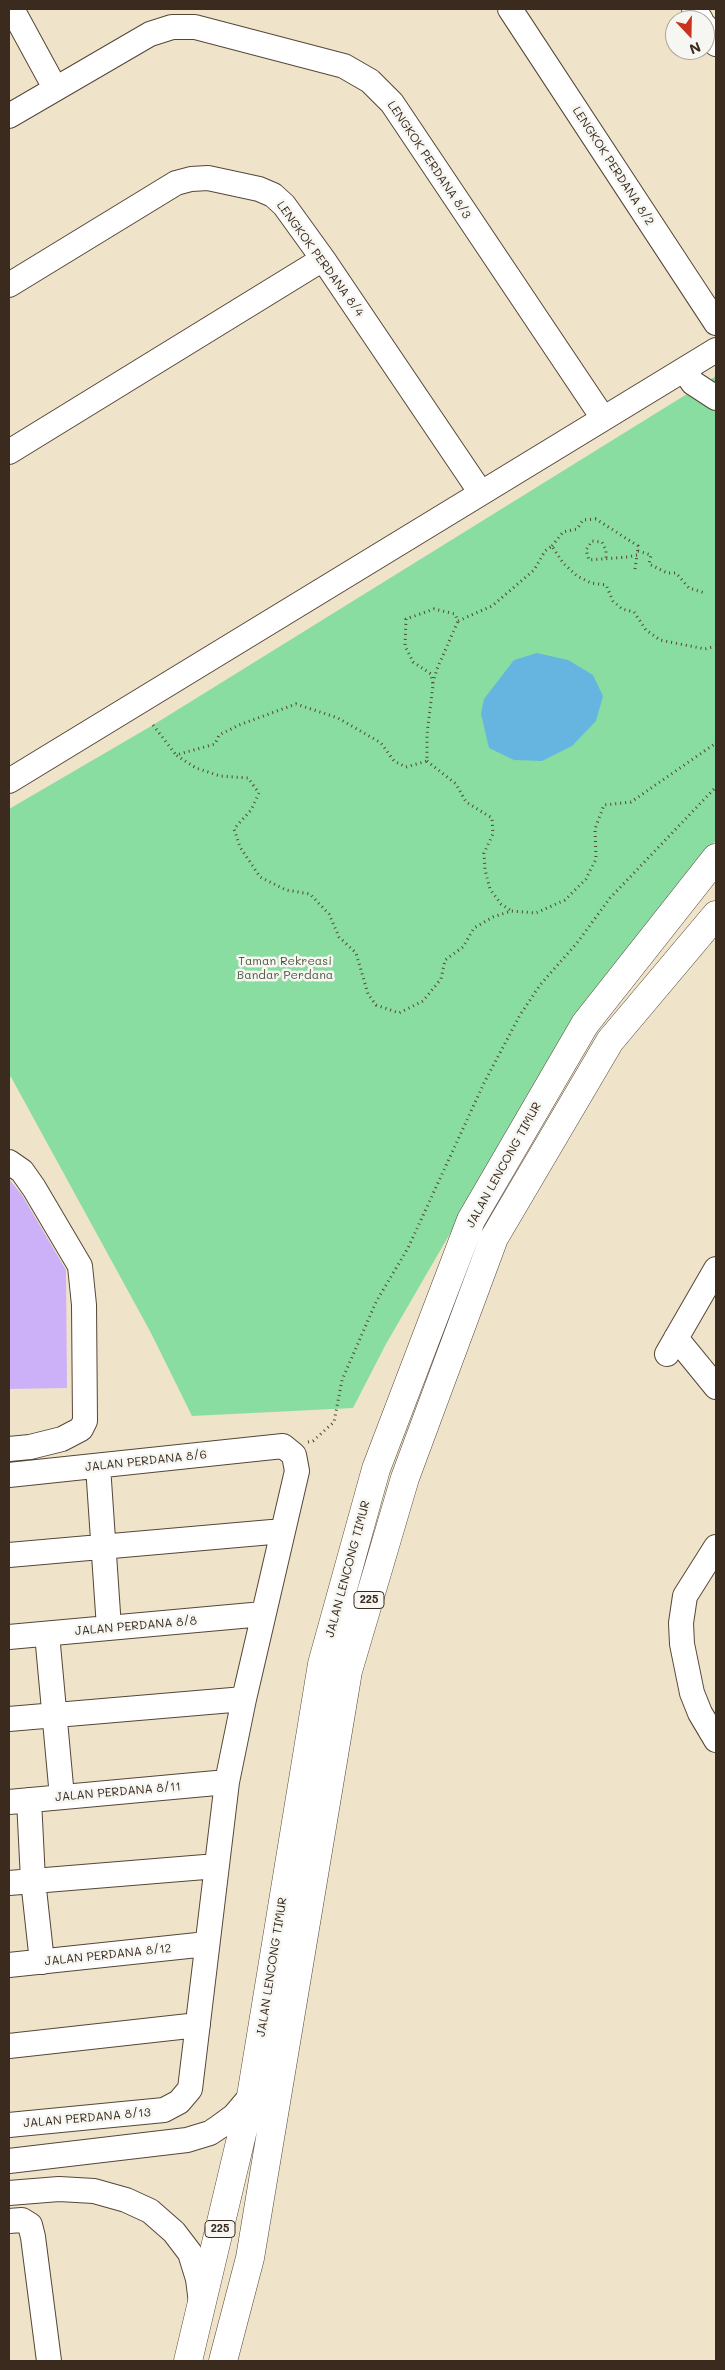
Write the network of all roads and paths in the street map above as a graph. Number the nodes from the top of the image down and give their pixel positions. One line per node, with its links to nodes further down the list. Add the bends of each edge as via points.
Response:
1 (12, 9): 3 (street)
2 (510, 9): 7 (street, LENGKOK PERDANA 8/2)
3 (55, 88): 4 (street, LENGKOK PERDANA 8/3); 11 (street, LENGKOK PERDANA 8/3, via 150,34 172,27 195,27 344,66 370,81 392,103)
4 (9, 116)
5 (323, 260): 6 (street, LENGKOK PERDANA 8/4, via 284,206 273,196 259,189 208,178 192,179 176,183); 12 (street); 13 (street, LENGKOK PERDANA 8/4)
6 (9, 285)
7 (716, 323)
8 (716, 350): 9 (street)
9 (684, 370): 10 (street, via 693,383); 11 (street)
10 (716, 398)
11 (603, 418): 13 (street)
12 (9, 452)
13 (481, 493): 26 (street)
14 (552, 546): 15 (path, via 563,532 577,528 582,520 596,519 638,546); 19 (path, via 545,551 534,570 492,606); 20 (path, via 563,563 578,576 606,585 612,601 622,609 634,612 646,630 660,640 704,649)
15 (637, 553): 16 (path); 17 (path); 18 (path, via 651,555 649,564 667,573 676,573 689,588)
16 (606, 559): 16 (path, via 589,560 586,550 592,541 602,542)
17 (635, 569)
18 (705, 593)
19 (458, 621): 21 (path); 21 (path, via 455,614 434,609 406,619 405,646 413,662 431,674)
20 (716, 646)
21 (433, 685): 25 (path)
22 (153, 725): 24 (path)
23 (716, 743): 29 (path, via 631,802 604,805 595,829 596,859 586,879 565,900 536,913)
24 (176, 755): 25 (path, via 215,744 219,735 239,725 296,704 338,718 380,743 394,762 406,767); 29 (path, via 196,768 220,776 248,778 259,792 251,810 234,829 240,847 260,877 286,890 310,894 329,914 339,937 356,953 368,994 376,1005 399,1013 423,1001 440,978 445,960 463,947 474,928)
25 (427, 761): 29 (path, via 456,784 466,802 492,818 493,834 484,853 485,870 490,889)
26 (9, 781)
27 (716, 787): 34 (path, via 610,898 520,1015 484,1083 408,1248 376,1302 342,1380 334,1422 313,1441)
28 (716, 858): 61 (highway, JALAN LENCONG TIMUR / 225, via 585,1024 471,1220 376,1469 322,1664)
29 (511, 911)
30 (716, 915): 69 (highway, 225, via 610,1041 494,1238 405,1478 348,1671 250,2258)
31 (9, 1162): 35 (street, via 22,1171 34,1188 80,1266 84,1305 84,1421 81,1429 30,1447)
32 (716, 1270): 33 (street, via 672,1346)
33 (716, 1386)
34 (283, 1446): 36 (street, JALAN PERDANA 8/6); 38 (street, via 294,1455 297,1471)
35 (9, 1449)
36 (98, 1466): 37 (street, JALAN PERDANA 8/6); 39 (street)
37 (9, 1475)
38 (283, 1531): 39 (street); 42 (street)
39 (104, 1546): 41 (street); 43 (street)
40 (716, 1547): 49 (street, via 685,1596 681,1623 692,1693)
41 (9, 1554)
42 (263, 1614): 43 (street, JALAN PERDANA 8/8); 46 (street)
43 (109, 1628): 44 (street, JALAN PERDANA 8/8)
44 (47, 1634): 45 (street, JALAN PERDANA 8/8); 47 (street)
45 (9, 1638)
46 (244, 1699): 47 (street); 50 (street)
47 (55, 1714): 48 (street); 51 (street)
48 (9, 1719)
49 (716, 1740)
50 (227, 1782): 51 (street, JALAN PERDANA 8/11); 53 (street)
51 (62, 1797): 52 (street, JALAN PERDANA 8/11)
52 (19, 1801): 54 (street)
53 (217, 1866): 54 (street); 56 (street)
54 (33, 1880): 55 (street); 57 (street)
55 (9, 1883)
56 (207, 1944): 57 (street, JALAN PERDANA 8/12); 59 (street)
57 (42, 1962): 58 (street, JALAN PERDANA 8/12)
58 (9, 1965)
59 (198, 2025): 60 (street); 62 (street, JALAN PERDANA 8/13, via 190,2089 180,2102 164,2110)
60 (9, 2046)
61 (251, 2096): 63 (street, via 234,2116 219,2127 187,2140); 66 (highway, JALAN LENCONG TIMUR / 225)
62 (9, 2125)
63 (13, 2161): 64 (street)
64 (14, 2192): 66 (street, via 94,2191 150,2210 174,2232 190,2253)
65 (9, 2221): 67 (street, via 22,2220 30,2225)
66 (202, 2309): 68 (highway, JALAN LENCONG TIMUR / 225)
67 (49, 2361)
68 (188, 2361)
69 (223, 2361)

